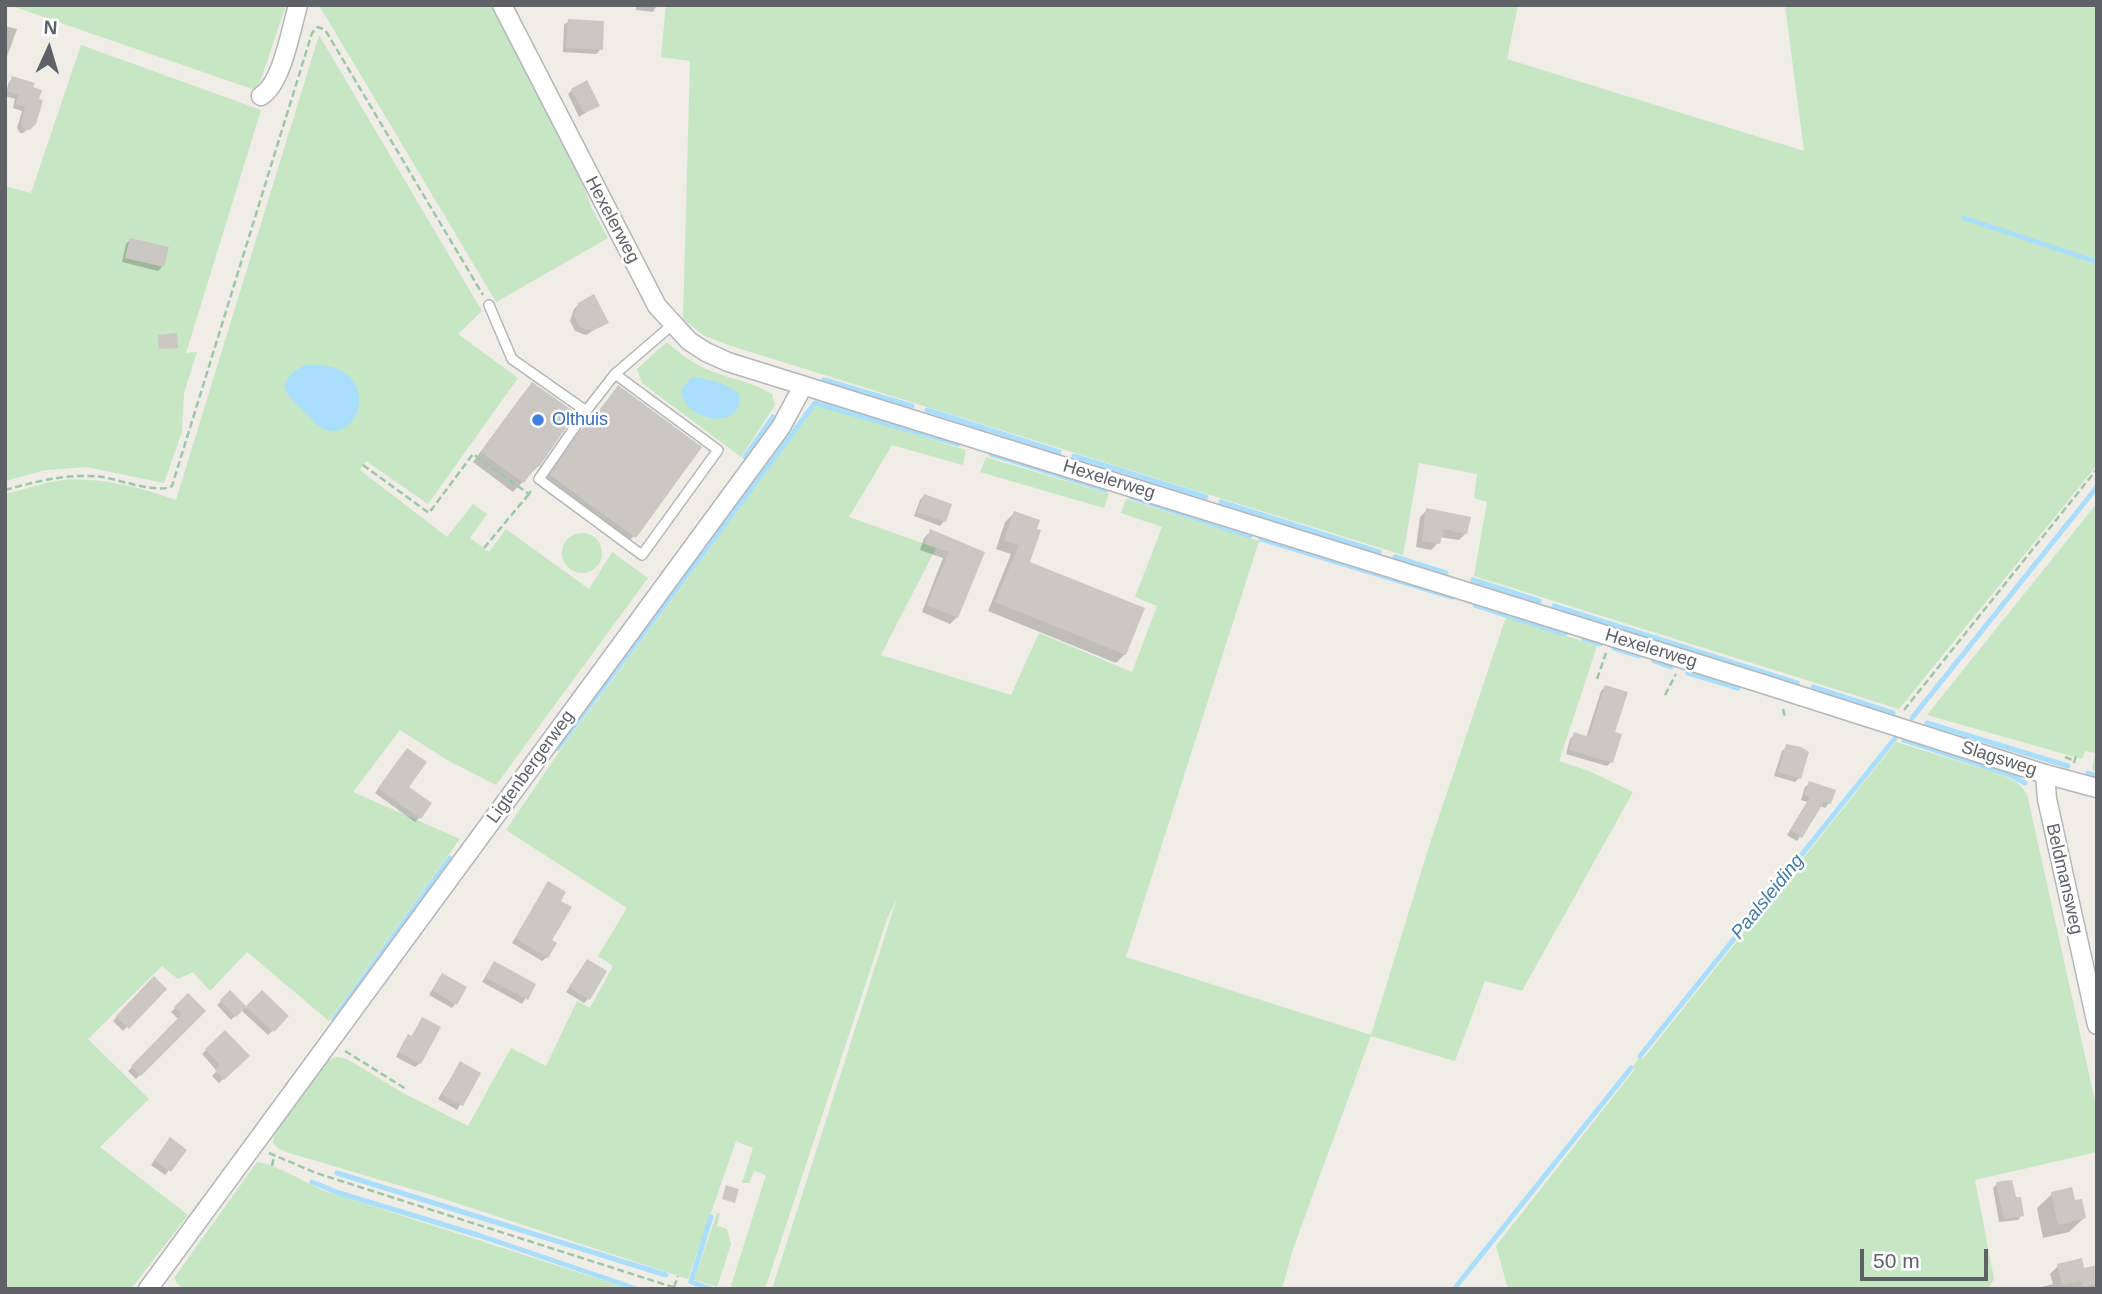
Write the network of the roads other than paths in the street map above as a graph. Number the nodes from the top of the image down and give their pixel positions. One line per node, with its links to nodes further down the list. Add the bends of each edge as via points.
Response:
1 (298, 5): 3 (street, via 276,80)
2 (502, 5): 5 (street, Hexelerweg, via 657,306)
3 (261, 96)
4 (489, 305): 8 (lane, via 512,359)
5 (673, 325): 6 (lane); 7 (street, Hexelerweg, via 706,352)
6 (615, 374): 8 (lane); 8 (lane, via 718,450 642,555 539,479)
7 (803, 386): 9 (street, Hexelerweg); 13 (street, Ligtenbergerweg, via 780,427)
8 (586, 411)
9 (1897, 726): 10 (street, Slagsweg)
10 (2045, 774): 11 (street, Slagsweg); 12 (street, Beldmansweg)
11 (2097, 788)
12 (2097, 1025)
13 (148, 1289)

